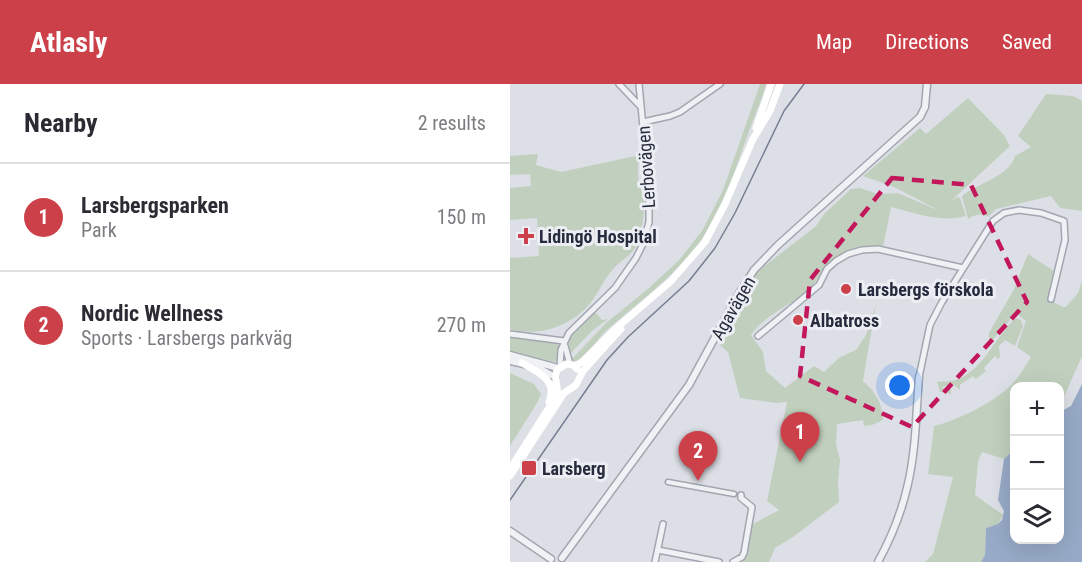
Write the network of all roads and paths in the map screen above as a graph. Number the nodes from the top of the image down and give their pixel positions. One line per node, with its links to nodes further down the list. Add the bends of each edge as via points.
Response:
1 (619, 84): 7 (street, Lerbovägen)
2 (639, 84): 7 (street, Lerbovägen)
3 (720, 84): 8 (street, via 680,112)
4 (771, 84): 9 (main road)
5 (780, 84): 9 (main road)
6 (927, 84): 35 (street, Agavägen, via 920,117 754,270 689,385)
7 (641, 107): 8 (street, Lerbovägen)
8 (643, 122): 15 (street, Lerbovägen, via 649,222 643,244 615,288)
9 (753, 140): 12 (main road, via 705,242 681,271)
10 (963, 268): 11 (street, via 997,217 1018,210 1060,218 1065,226 1065,240); 14 (street, via 878,249 848,254 827,269 819,285); 22 (street, via 930,325)
11 (1051, 299)
12 (639, 309): 19 (main road, via 582,362); 21 (main road)
13 (510, 334): 15 (street)
14 (758, 336)
15 (564, 341): 19 (street); 20 (street)
16 (510, 355): 20 (street)
17 (510, 361): 18 (street)
18 (522, 363): 23 (street, via 545,370); 25 (main road, via 544,376 552,391)
19 (572, 365): 20 (main road); 21 (main road)
20 (559, 367): 23 (main road)
21 (580, 377): 24 (main road)
22 (919, 377): 39 (street, via 908,488)
23 (556, 380): 24 (main road); 25 (main road, via 557,396)
24 (568, 389): 27 (main road)
25 (533, 431): 26 (main road)
26 (510, 469)
27 (510, 476)
28 (668, 482): 29 (street)
29 (734, 494)
30 (741, 495): 38 (street, via 752,507 744,553)
31 (663, 524): 33 (street)
32 (510, 531): 34 (street)
33 (658, 550): 36 (street); 37 (street)
34 (550, 560): 35 (street, via 556,556)
35 (563, 560)
36 (655, 562)
37 (719, 562)
38 (733, 562)
39 (878, 562)

